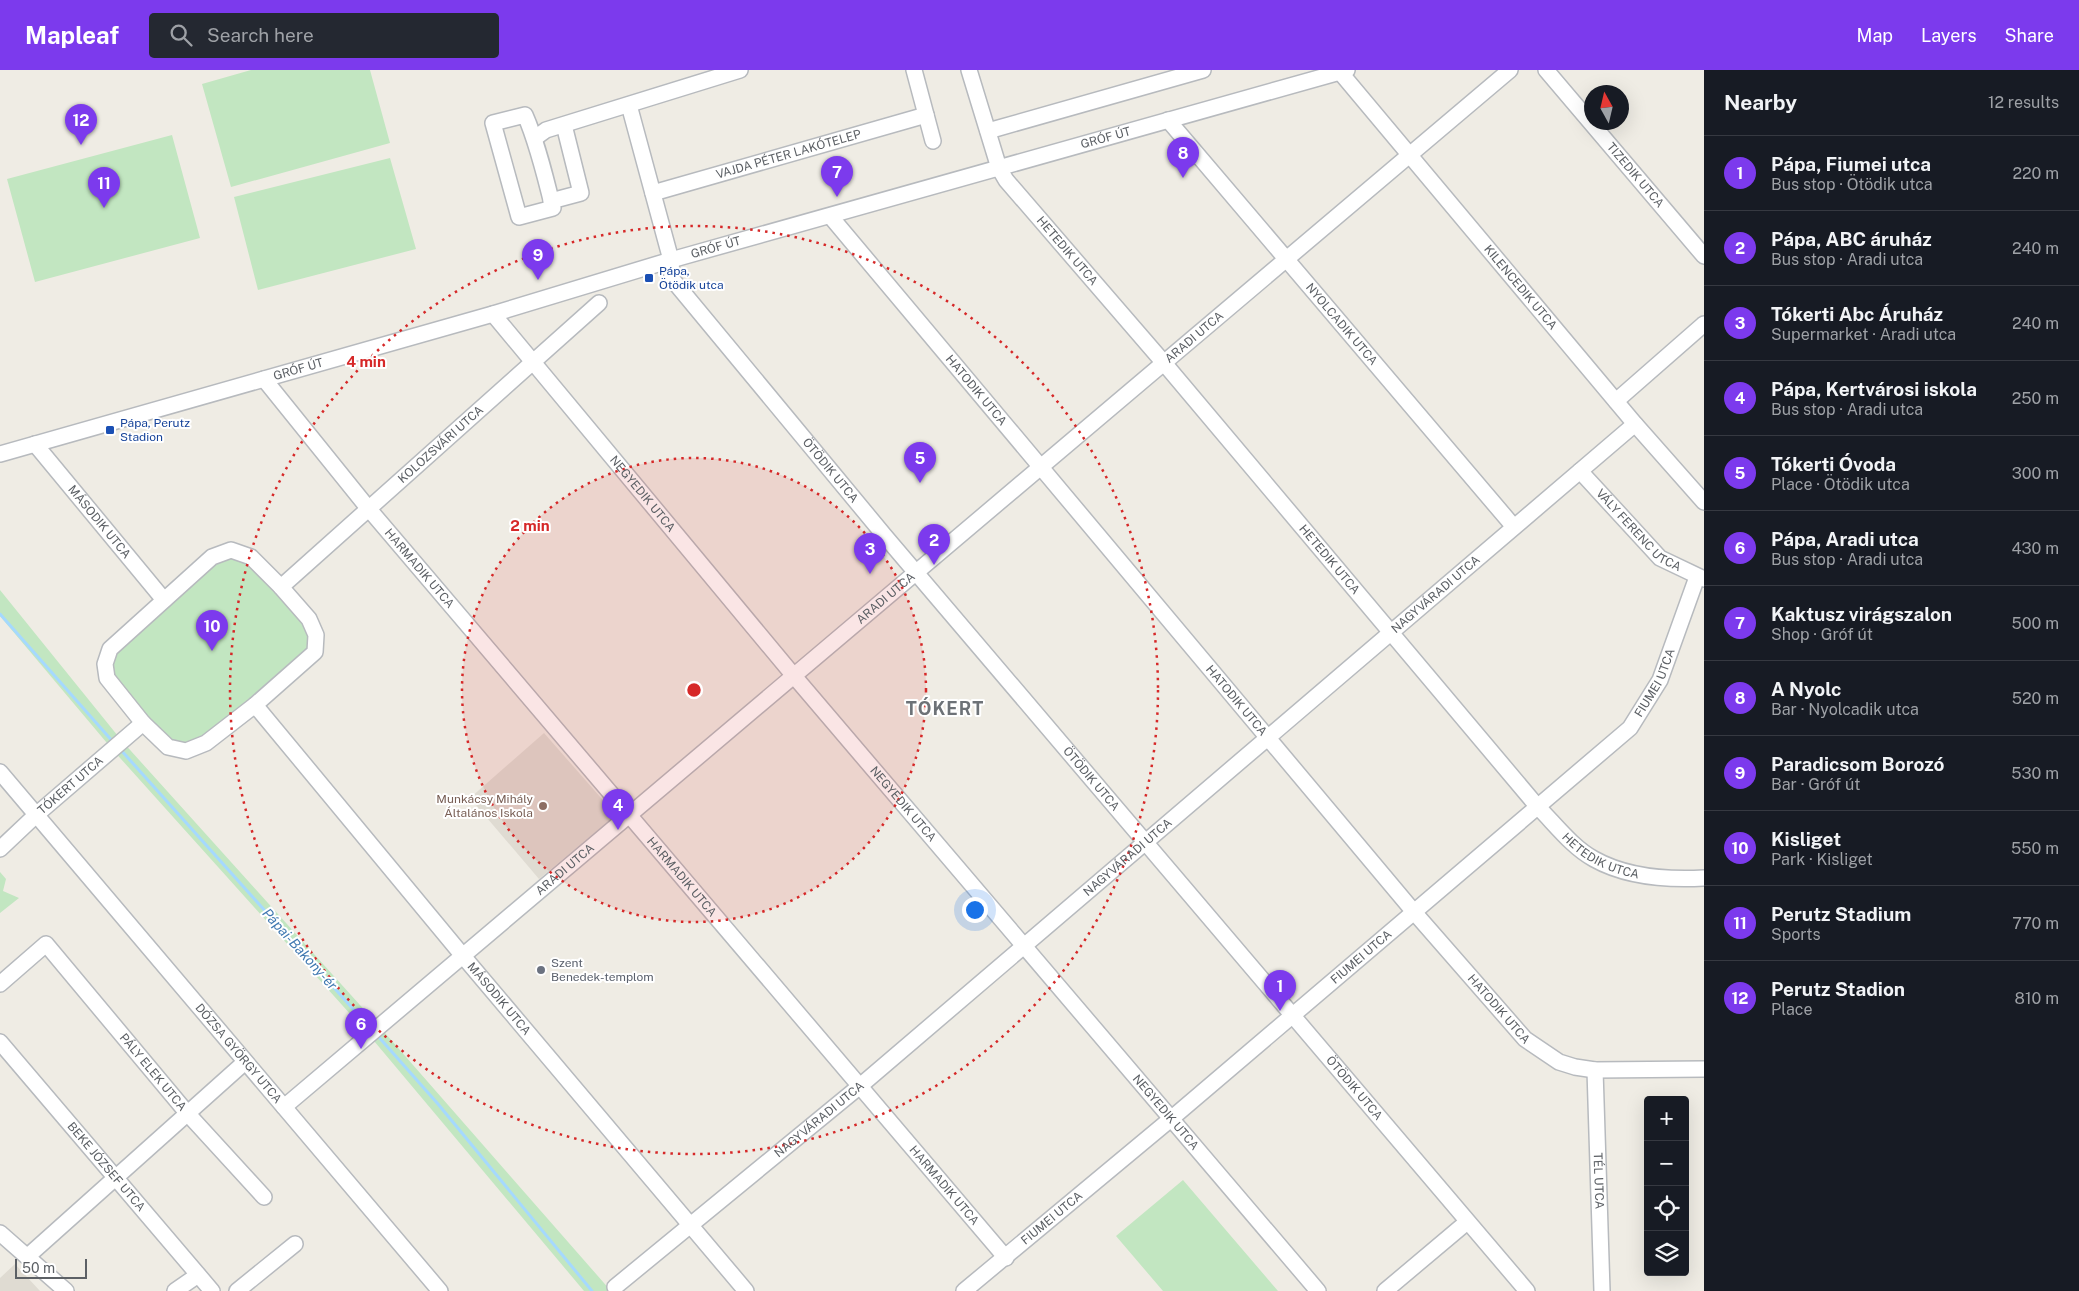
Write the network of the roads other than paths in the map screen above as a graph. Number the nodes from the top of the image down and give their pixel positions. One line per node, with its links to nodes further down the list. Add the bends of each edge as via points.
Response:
1 (740, 70): 8 (street)
2 (914, 70): 10 (street)
3 (969, 70): 13 (street)
4 (1204, 70): 13 (street)
5 (1510, 70): 16 (street, ARADI UTCA)
6 (1546, 70): 21 (street, TIZEDIK UTCA)
7 (1344, 71): 11 (street, GRÓF ÚT); 16 (street, KILENCEDIK UTCA)
8 (697, 76): 9 (street)
9 (629, 104): 12 (street); 18 (street)
10 (926, 115): 15 (street); 18 (street, VAJDA PÉTER LAKÓTELEP)
11 (1168, 120): 17 (street, GRÓF ÚT); 22 (street, NYOLCADIK UTCA)
12 (564, 125): 14 (street, via 546,130); 19 (street, via 581,193)
13 (988, 131): 17 (street)
14 (535, 138): 19 (street); 19 (street, via 525,115 493,123 519,217 553,208)
15 (933, 141)
16 (1410, 155): 22 (street, ARADI UTCA); 30 (street, KILENCEDIK UTCA)
17 (999, 168): 20 (street, GRÓF ÚT); 28 (street, HETEDIK UTCA)
18 (652, 194): 23 (street)
19 (551, 201)
20 (830, 217): 23 (street, GRÓF ÚT); 34 (street, HATODIK UTCA)
21 (1704, 256)
22 (1286, 259): 28 (street, ARADI UTCA); 38 (street, NYOLCADIK UTCA)
23 (671, 260): 25 (street, GRÓF ÚT); 39 (street, ÖTÖDIK UTCA, via 672,279)
24 (599, 303): 27 (street, KOLOZSVÁRI UTCA)
25 (493, 314): 27 (street, NEGYEDIK UTCA); 29 (street, GRÓF ÚT)
26 (1704, 324): 30 (street)
27 (532, 363): 37 (street, KOLOZSVÁRI UTCA); 44 (street, NEGYEDIK UTCA)
28 (1164, 363): 34 (street, ARADI UTCA); 43 (street, HETEDIK UTCA)
29 (264, 379): 32 (street, GRÓF ÚT); 37 (street, HARMADIK UTCA)
30 (1616, 400): 31 (street, KILENCEDIK UTCA)
31 (1636, 424): 35 (street, NAGYVÁRADI UTCA); 36 (street, KILENCEDIK UTCA)
32 (34, 444): 33 (street, GRÓF ÚT); 42 (street, MÁSODIK UTCA)
33 (0, 454)
34 (1040, 468): 39 (street, ARADI UTCA); 47 (street, HATODIK UTCA)
35 (1580, 471): 38 (street, NAGYVÁRADI UTCA); 40 (street, VÁLY FERENC UTCA, via 1660,558)
36 (1704, 502)
37 (368, 508): 41 (street, KOLOZSVÁRI UTCA); 51 (street, HARMADIK UTCA)
38 (1514, 528): 43 (street, NAGYVÁRADI UTCA)
39 (916, 572): 44 (street, ARADI UTCA); 52 (street, ÖTÖDIK UTCA)
40 (1701, 578): 49 (street, FIUMEI UTCA, via 1660,680 1630,728)
41 (281, 587): 42 (street, via 251,557 231,550 212,557); 45 (street, via 309,619 316,635 315,652)
42 (164, 600): 46 (street, via 110,649 105,664 107,678)
43 (1391, 632): 47 (street, NAGYVÁRADI UTCA); 49 (street, HETEDIK UTCA)
44 (794, 676): 51 (street, ARADI UTCA); 56 (street, NEGYEDIK UTCA)
45 (255, 705): 46 (street, via 206,743 186,751 168,747); 57 (street, MÁSODIK UTCA)
46 (143, 723): 50 (street, TÓKERT UTCA)
47 (1270, 738): 52 (street, NAGYVÁRADI UTCA); 55 (street, HATODIK UTCA)
48 (0, 772): 50 (street, DÓZSA GYÖRGY UTCA)
49 (1538, 806): 54 (street, HETEDIK UTCA, via 1575,845 1600,862 1658,877); 55 (street, FIUMEI UTCA)
50 (36, 815): 53 (street, TÓKERT UTCA); 61 (street, DÓZSA GYÖRGY UTCA)
51 (629, 815): 57 (street, ARADI UTCA); 64 (street, HARMADIK UTCA)
52 (1146, 841): 56 (street, NAGYVÁRADI UTCA); 59 (street, ÖTÖDIK UTCA)
53 (0, 849)
54 (1704, 878)
55 (1414, 912): 59 (street, FIUMEI UTCA); 63 (street, HATODIK UTCA, via 1525,1039 1559,1062)
56 (1025, 945): 64 (street, NAGYVÁRADI UTCA); 67 (street, NEGYEDIK UTCA)
57 (463, 956): 65 (street, ARADI UTCA); 71 (street, MÁSODIK UTCA)
58 (0, 984): 66 (street, PÁLY ELEK UTCA, via 46,944)
59 (1294, 1015): 67 (street, FIUMEI UTCA); 70 (street, ÖTÖDIK UTCA)
60 (0, 1042): 68 (street, BEKE JÓZSEF UTCA)
61 (245, 1062): 65 (street, DÓZSA GYÖRGY UTCA); 66 (street)
62 (1704, 1069): 63 (street, HATODIK UTCA)
63 (1595, 1070): 88 (street, TÉL UTCA)
64 (860, 1086): 71 (street, NAGYVÁRADI UTCA); 75 (street, HARMADIK UTCA)
65 (284, 1107): 82 (street, DÓZSA GYÖRGY UTCA)
66 (188, 1114): 68 (street); 69 (street, PÁLY ELEK UTCA)
67 (1172, 1118): 75 (street, FIUMEI UTCA); 85 (street, NEGYEDIK UTCA)
68 (116, 1178): 74 (street); 76 (street, BEKE JÓZSEF UTCA)
69 (264, 1197)
70 (1467, 1222): 86 (street); 87 (street, ÖTÖDIK UTCA)
71 (692, 1225): 77 (street, NAGYVÁRADI UTCA); 83 (street, MÁSODIK UTCA)
72 (0, 1232): 74 (street)
73 (295, 1244): 81 (street)
74 (28, 1256): 78 (street)
75 (1006, 1258): 84 (street, FIUMEI UTCA)
76 (198, 1275): 79 (street); 80 (street, BEKE JÓZSEF UTCA)
77 (615, 1287)
78 (66, 1291)
79 (174, 1291)
80 (212, 1291)
81 (237, 1291)
82 (440, 1291)
83 (746, 1291)
84 (964, 1291)
85 (1318, 1291)
86 (1385, 1291)
87 (1527, 1291)
88 (1602, 1291)

